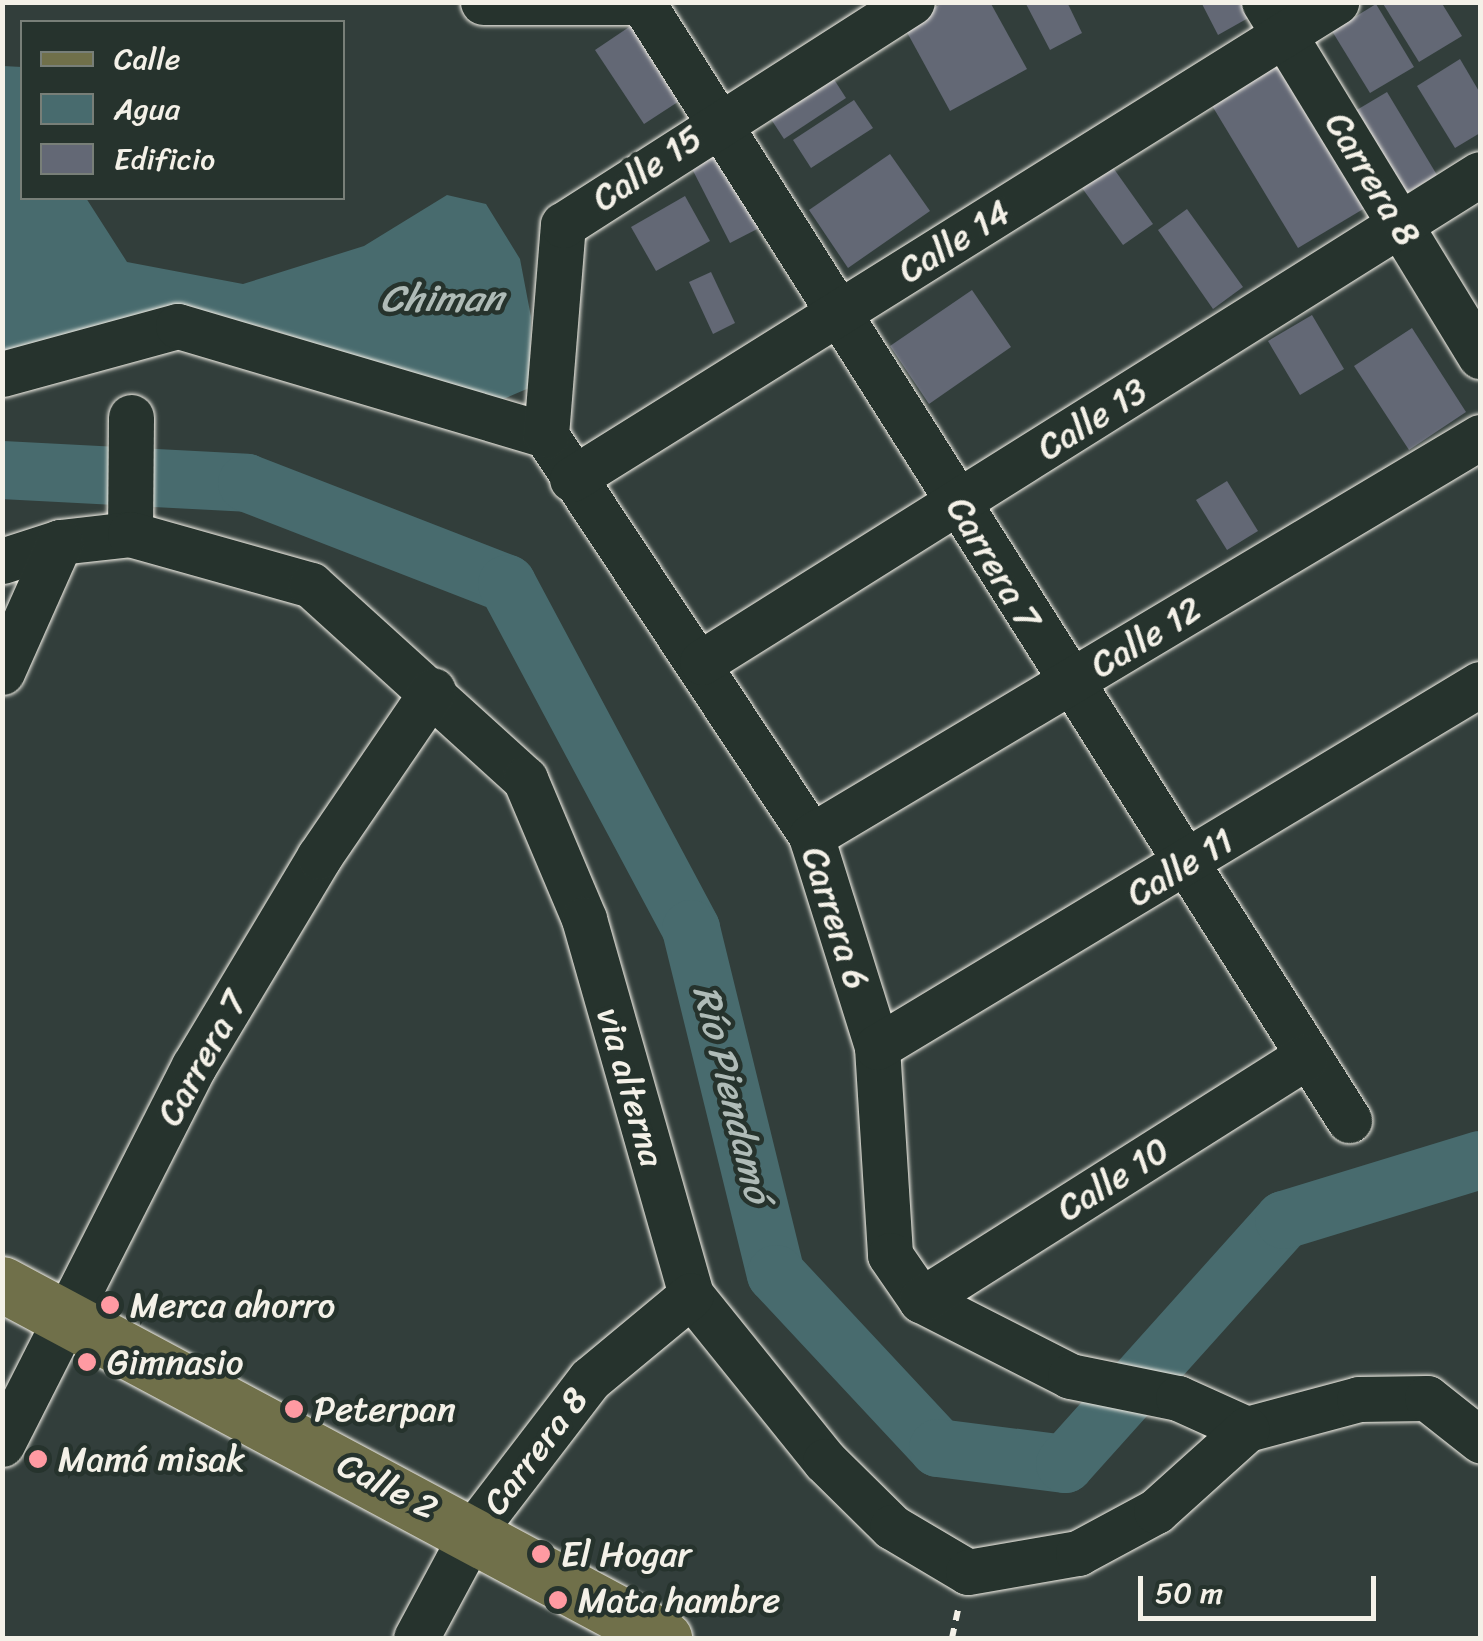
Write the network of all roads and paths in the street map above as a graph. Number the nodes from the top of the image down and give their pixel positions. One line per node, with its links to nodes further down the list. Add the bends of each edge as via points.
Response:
1 (483, 2): 5 (street)
2 (639, 2): 5 (street); 7 (street, Carrera 7)
3 (912, 2): 7 (street, Calle 15)
4 (1336, 2): 6 (street, Calle 14)
5 (605, 3)
6 (1275, 18): 9 (street, Carrera 8); 10 (street, Calle 14)
7 (718, 119): 10 (street, Carrera 7); 14 (street, Calle 15, via 563,225)
8 (1480, 174): 9 (street, Calle 13)
9 (1401, 226): 11 (street, Carrera 8); 17 (street, Calle 13)
10 (840, 312): 16 (street, Calle 14); 17 (street, Carrera 7)
11 (1480, 356)
12 (2, 374): 14 (street, via 178,326)
13 (131, 417): 18 (street)
14 (546, 435): 16 (street, Carrera 6)
15 (1480, 437): 23 (street, Calle 12)
16 (572, 479): 21 (street, Carrera 6)
17 (958, 502): 21 (street, Calle 13); 23 (street, Carrera 7)
18 (130, 534): 19 (street, via alterna); 25 (street, via alterna, via 312,584)
19 (60, 542): 20 (street, via alterna); 22 (street)
20 (2, 561)
21 (702, 662): 26 (street, Carrera 6)
22 (2, 672)
23 (1067, 684): 26 (street, Calle 12); 27 (street, Carrera 7)
24 (1480, 684): 27 (street, Calle 11)
25 (433, 690): 32 (street, via alterna, via 525,778 584,919); 34 (street, Carrera 7, via 319,857 194,1066)
26 (811, 836): 28 (street, Carrera 6)
27 (1185, 865): 28 (street, Calle 11); 29 (street, Carrera 7)
28 (876, 1047): 33 (street, Carrera 6, via 890,1255)
29 (1305, 1057): 30 (street, Carrera 7); 33 (street, Calle 10)
30 (1349, 1120)
31 (2, 1284): 34 (main road, Calle 2)
32 (691, 1295): 35 (street, via alterna, via 838,1474 892,1527 968,1572 1048,1561 1116,1536); 38 (street, Carrera 8, via 590,1379)
33 (921, 1300): 35 (street, Carrera 6, via 1070,1376 1178,1398)
34 (67, 1320): 37 (street, Carrera 7); 38 (main road, Calle 2)
35 (1246, 1430): 36 (street, via 1359,1399 1427,1398)
36 (1480, 1440)
37 (2, 1444)
38 (474, 1530): 39 (street, Carrera 8); 40 (main road, Calle 2)
39 (416, 1638)
40 (664, 1638)

